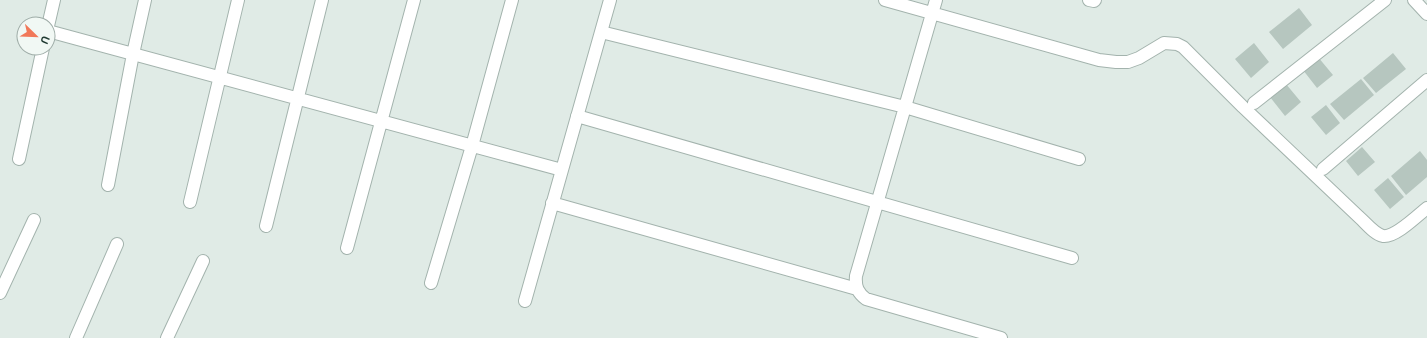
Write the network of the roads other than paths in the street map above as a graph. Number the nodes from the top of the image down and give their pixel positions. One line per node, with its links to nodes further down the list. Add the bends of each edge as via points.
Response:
1 (54, 0): 16 (street)
2 (145, 0): 19 (street)
3 (238, 0): 21 (street)
4 (322, 0): 23 (street)
5 (414, 0): 27 (street)
6 (512, 0): 28 (street)
7 (610, 0): 17 (street)
8 (885, 0): 14 (street)
9 (936, 0): 14 (street)
10 (1089, 0): 11 (street)
11 (1096, 0)
12 (1385, 0): 24 (street)
13 (1414, 0): 15 (street)
14 (932, 14): 25 (street); 37 (street, via 1099,60 1128,62 1164,43 1177,44 1191,54 1243,107 1378,234 1394,234)
15 (1427, 14)
16 (50, 16)
17 (601, 32): 25 (street); 26 (street)
18 (56, 33): 19 (street)
19 (133, 54): 21 (street); 33 (street)
20 (41, 56): 29 (street)
21 (220, 77): 23 (street); 34 (street)
22 (1427, 80): 31 (street)
23 (298, 99): 27 (street); 39 (street)
24 (1254, 103)
25 (905, 107): 30 (street); 35 (street)
26 (577, 116): 32 (street); 35 (street)
27 (382, 121): 28 (street); 41 (street)
28 (472, 146): 32 (street); 44 (street)
29 (19, 159)
30 (1080, 159)
31 (1323, 168)
32 (562, 170): 36 (street)
33 (108, 185)
34 (190, 202)
35 (877, 202): 42 (street); 45 (street, via 856,276)
36 (552, 203): 45 (street); 47 (street)
37 (1427, 208)
38 (34, 220): 46 (street)
39 (266, 226)
40 (117, 244): 48 (street)
41 (347, 248)
42 (1072, 258)
43 (203, 261): 49 (street)
44 (431, 283)
45 (857, 289): 50 (street, via 870,300)
46 (0, 293)
47 (525, 302)
48 (76, 338)
49 (167, 338)
50 (1001, 338)

